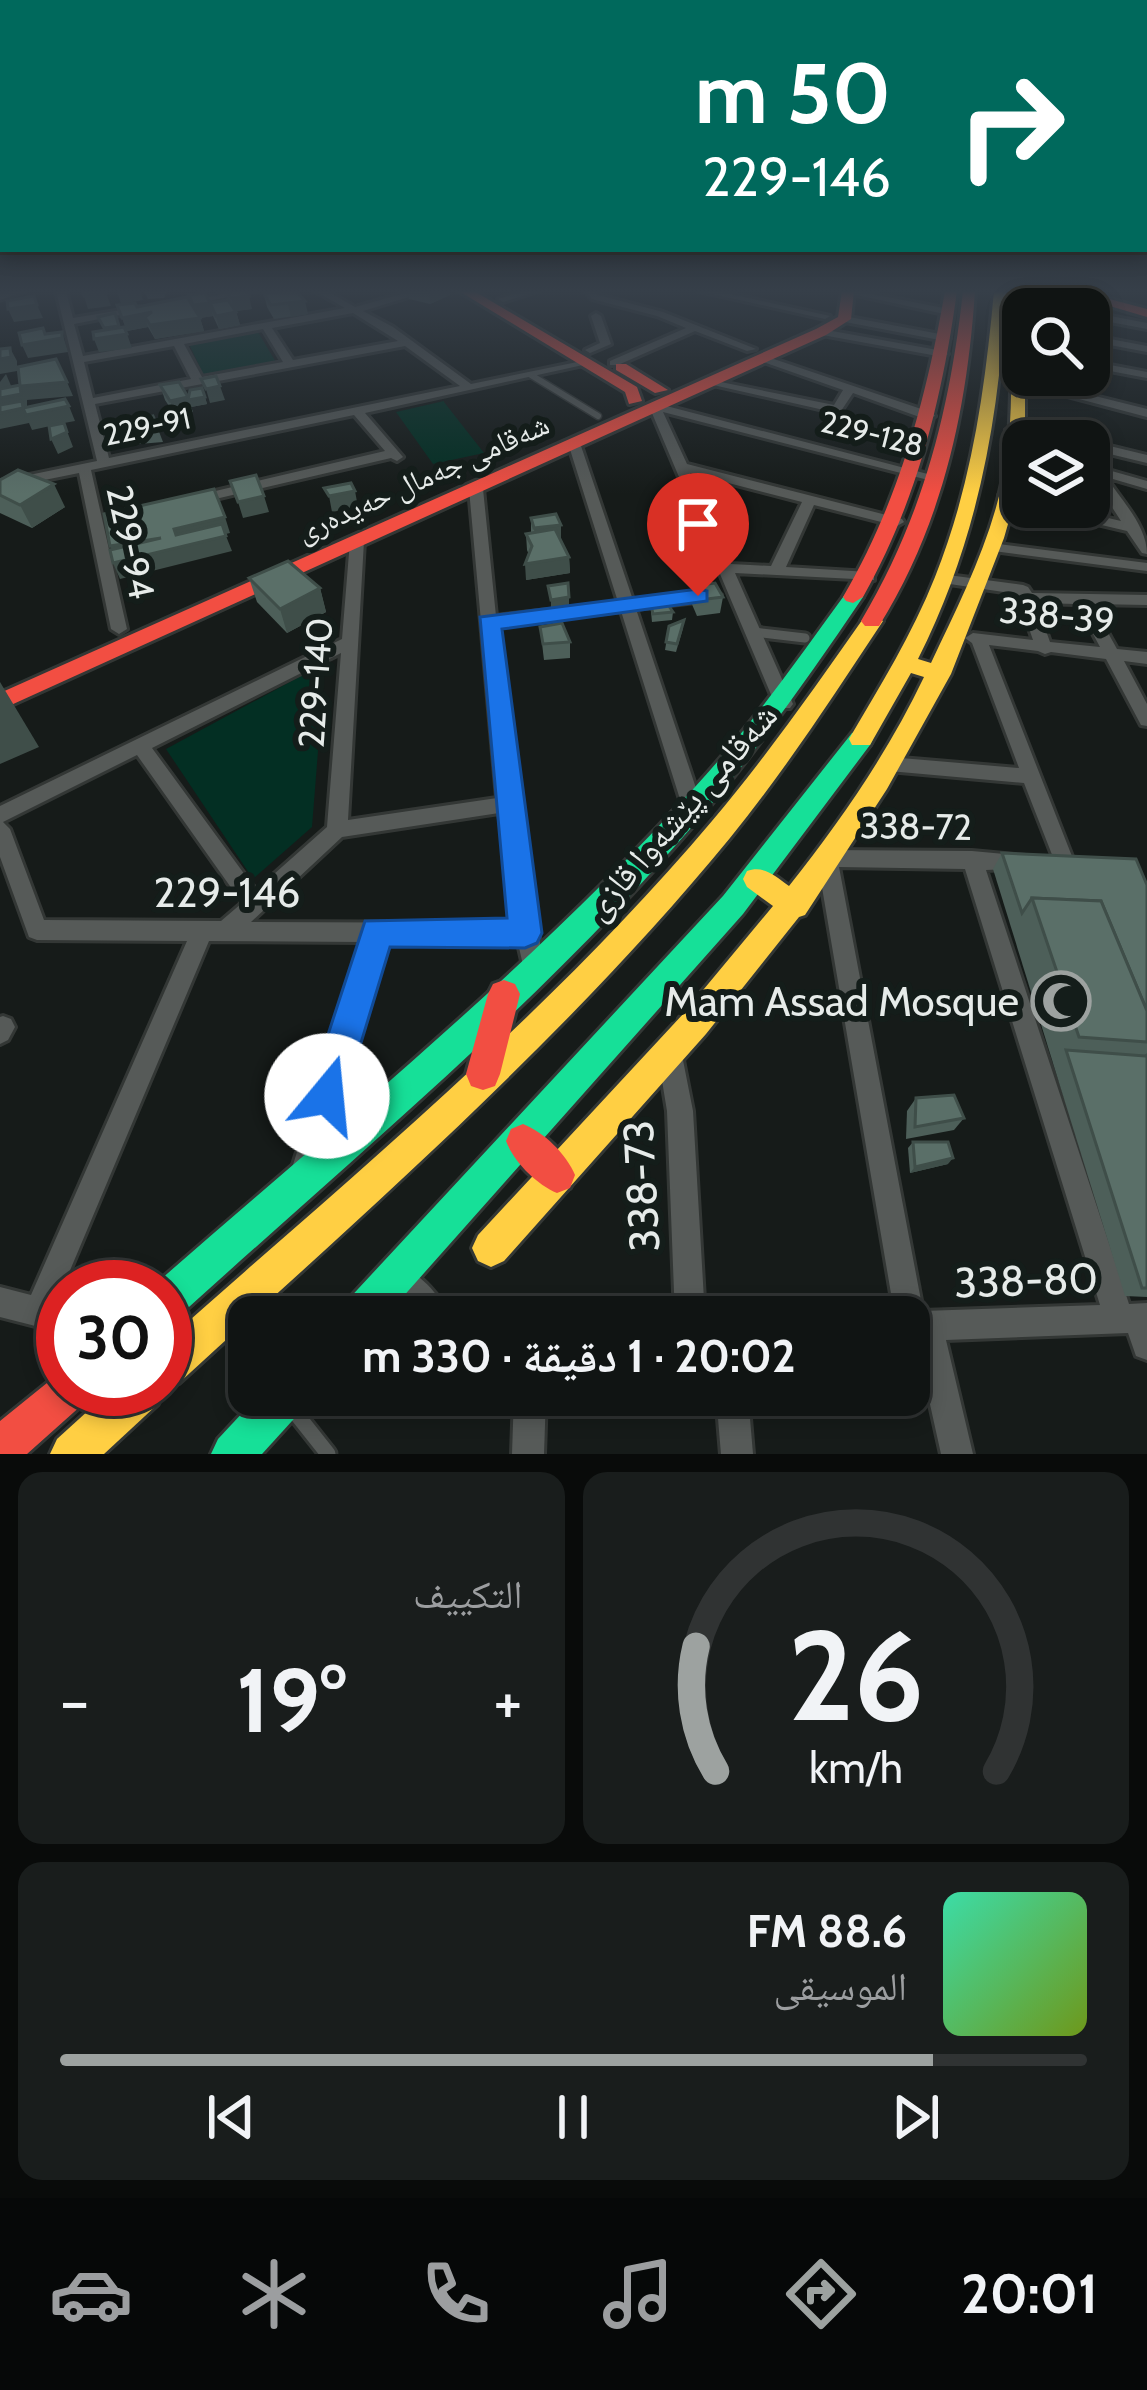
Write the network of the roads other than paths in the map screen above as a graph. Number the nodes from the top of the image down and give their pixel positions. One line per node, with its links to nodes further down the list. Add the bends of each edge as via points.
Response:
1 (84, 359): 14 (street)
2 (187, 359): 20 (street)
3 (286, 359): 15 (street)
4 (322, 359): 15 (street)
5 (430, 359): 23 (street)
6 (582, 359): 18 (street, 229-91)
7 (591, 359): 22 (main road)
8 (663, 359): 22 (street)
9 (738, 359): 22 (main road, شەقامی جەمال حەیدەری)
10 (747, 359): 21 (main road, شەقامی جەمال حەیدەری)
11 (769, 359): 24 (street)
12 (943, 359): 28 (main road)
13 (951, 359): 28 (main road, شەقامی پێشەوا قازی)
14 (77, 360): 26 (street)
15 (290, 365): 20 (street)
16 (1110, 368): 19 (street)
17 (1002, 371): 27 (main road)
18 (531, 375): 23 (street, 229-91); 31 (lane)
19 (1147, 375)
20 (200, 382): 26 (street)
21 (706, 382): 22 (main road, شەقامی جەمال حەیدەری); 24 (street, via 841,408)
22 (636, 386): 31 (main road, شەقامی جەمال حەیدەری); 33 (main road, شەقامی جەمال حەیدەری); 38 (street); 39 (street, 229-128)
23 (468, 387): 29 (street, 229-91)
24 (849, 390): 28 (street)
25 (1083, 396): 30 (street)
26 (88, 402): 36 (street)
27 (992, 405): 32 (main road); 41 (main road)
28 (938, 408): 39 (main road, شەقامی پێشەوا قازی)
29 (356, 410): 36 (street, 229-91); 48 (street, via 397,457)
30 (1147, 412)
31 (598, 416): 68 (main road, شەقامی جەمال حەیدەری)
32 (1004, 420)
33 (574, 443): 44 (main road, شەقامی جەمال حەیدەری); 66 (street)
34 (1110, 451): 35 (street)
35 (1147, 459)
36 (104, 463): 37 (street, 229-91)
37 (84, 467): 42 (street, 229-91); 68 (street, 229-94)
38 (683, 467): 47 (street); 57 (street)
39 (927, 467): 50 (main road); 74 (main road, شەقامی پێشەوا قازی, via 905,568)
40 (1110, 475): 43 (street)
41 (978, 479): 45 (main road); 60 (main road)
42 (0, 485)
43 (1147, 485)
44 (476, 489): 53 (main road, شەقامی جەمال حەیدەری); 67 (street)
45 (1002, 491)
46 (1110, 495): 52 (street)
47 (810, 500): 50 (street); 58 (street)
48 (172, 505)
49 (1002, 518): 54 (main road)
50 (897, 522): 59 (main road)
51 (1110, 523): 52 (street)
52 (1134, 528): 55 (street)
53 (358, 541): 73 (street, 229-140); 81 (main road, شەقامی جەمال حەیدەری)
54 (991, 547): 56 (street); 61 (main road)
55 (1147, 550)
56 (1147, 567)
57 (725, 568): 58 (street); 62 (street)
58 (777, 570): 59 (street)
59 (869, 577): 70 (main road)
60 (948, 580): 61 (street); 78 (main road)
61 (978, 585): 63 (street, via 1018,589); 71 (main road)
62 (736, 592): 66 (street); 69 (street)
63 (1029, 598): 64 (street); 75 (street)
64 (1082, 599): 65 (street); 76 (street)
65 (1147, 600)
66 (623, 603): 67 (street); 88 (street)
67 (489, 622): 87 (street)
68 (119, 629): 80 (main road, شەقامی جەمال حەیدەری)
69 (754, 632): 72 (lane); 82 (street)
70 (832, 635): 74 (main road); 82 (main road)
71 (970, 637): 75 (street, 338-39); 79 (main road); 86 (street)
72 (805, 638)
73 (350, 641): 84 (street); 91 (street, 229-140)
74 (859, 643): 103 (main road, شەقامی پێشەوا قازی, via 775,766 652,907)
75 (1045, 649): 76 (street, 338-39)
76 (1114, 654): 77 (street, 338-39); 83 (street)
77 (1147, 658)
78 (909, 664): 79 (main road); 94 (main road, via 857,750)
79 (940, 674): 85 (main road)
80 (0, 682)
81 (0, 702)
82 (784, 704): 88 (main road)
83 (1147, 719)
84 (142, 748): 89 (street); 95 (street)
85 (889, 764): 86 (street); 92 (main road)
86 (1031, 776): 93 (street, 338-72, via 1077,865)
87 (508, 804): 91 (street); 99 (street)
88 (694, 812): 100 (main road)
89 (0, 815)
90 (0, 829): 97 (street, 229-146, via 37,930)
91 (337, 830): 95 (street)
92 (827, 858): 93 (street, 338-72); 96 (main road); 114 (street)
93 (972, 860): 117 (street)
94 (757, 879): 96 (main road); 104 (main road)
95 (255, 905): 97 (street)
96 (795, 906): 102 (main road)
97 (214, 931): 98 (street, 229-146); 108 (street)
98 (377, 932): 99 (street, 229-146); 106 (street)
99 (525, 933): 100 (street)
100 (533, 967): 101 (main road)
101 (505, 994): 103 (main road); 106 (main road)
102 (669, 1050): 105 (main road); 113 (street, 338-73, via 680,1111)
103 (483, 1075): 119 (main road, شەقامی پێشەوا قازی)
104 (523, 1141): 105 (main road); 109 (main road)
105 (557, 1175): 107 (main road)
106 (302, 1178): 110 (main road)
107 (491, 1248)
108 (74, 1260)
109 (398, 1276): 111 (main road); 112 (street)
110 (192, 1278)
111 (379, 1296)
112 (416, 1296)
113 (689, 1296)
114 (910, 1296)
115 (0, 1302): 116 (street)
116 (36, 1311)
117 (1137, 1325): 118 (street, 338-80)
118 (930, 1326)
119 (192, 1344)
120 (930, 1370): 133 (street)
121 (38, 1416): 127 (main road)
122 (114, 1416): 128 (main road)
123 (268, 1416): 129 (main road)
124 (299, 1416): 130 (lane)
125 (529, 1416): 131 (street)
126 (734, 1416): 132 (street)
127 (0, 1450)
128 (72, 1454)
129 (233, 1454)
130 (328, 1454)
131 (527, 1454)
132 (737, 1454)
133 (957, 1454)

